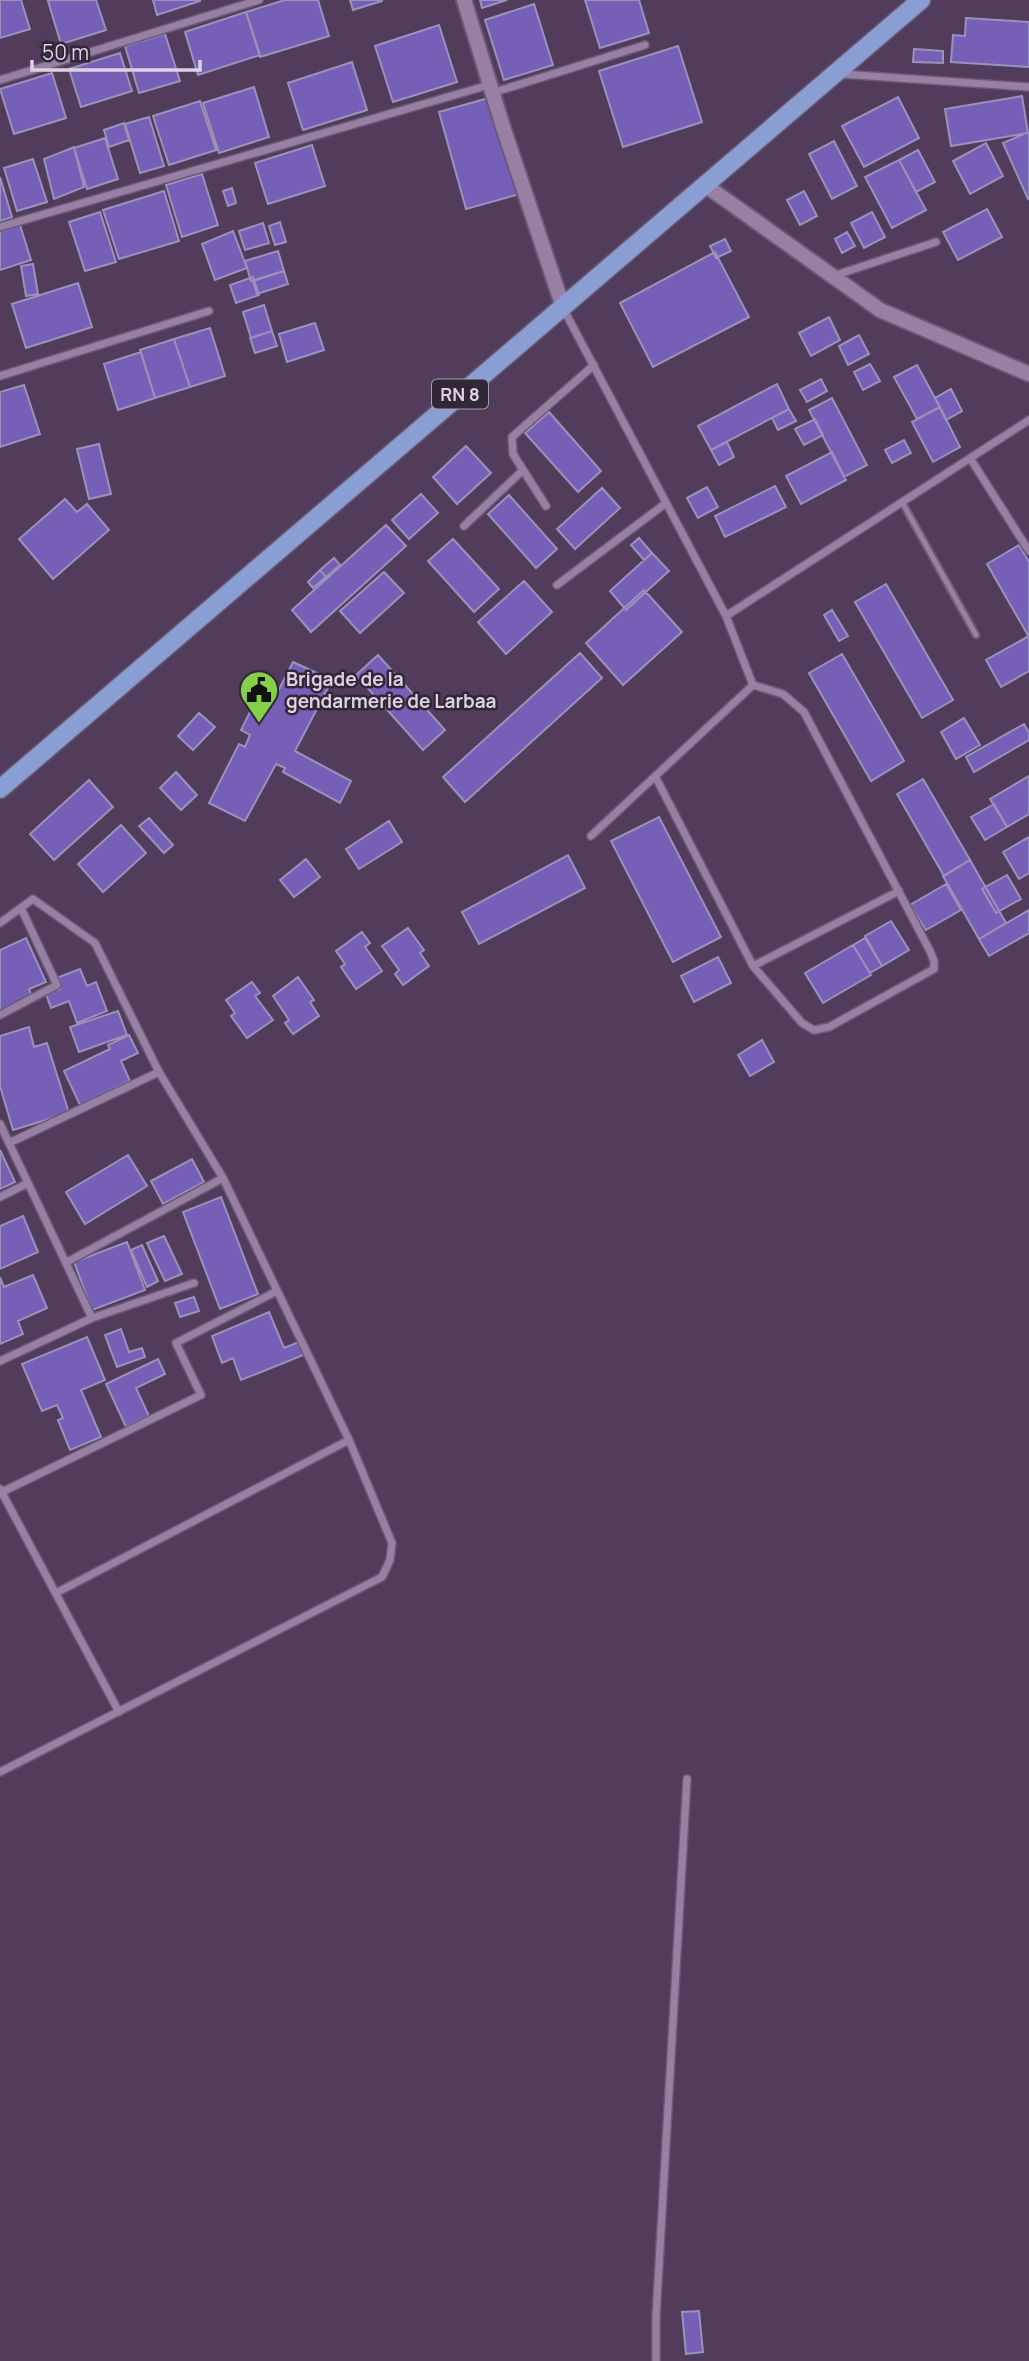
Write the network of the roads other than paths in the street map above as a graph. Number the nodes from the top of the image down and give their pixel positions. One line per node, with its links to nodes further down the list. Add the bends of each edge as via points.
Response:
1 (260, 0): 6 (street)
2 (464, 0): 8 (main road)
3 (921, 0): 5 (main road, RN 8)
4 (645, 45): 8 (street)
5 (835, 73): 7 (street); 9 (main road, RN 8)
6 (0, 80)
7 (1029, 87)
8 (491, 89): 10 (street); 13 (main road)
9 (705, 185): 12 (main road); 13 (main road, RN 8)
10 (0, 227)
11 (936, 242): 12 (street)
12 (832, 276): 16 (main road, via 880,310)
13 (563, 307): 15 (street); 33 (main road, RN 8)
14 (209, 311): 17 (street)
15 (594, 365): 20 (street, via 512,437 513,454); 22 (street)
16 (1029, 374)
17 (0, 376)
18 (1029, 419): 19 (street)
19 (970, 458): 21 (street); 26 (street)
20 (523, 470): 23 (street); 24 (street)
21 (902, 502): 29 (street); 30 (lane)
22 (666, 503): 28 (street); 29 (street)
23 (546, 506)
24 (464, 526)
25 (1029, 533): 26 (street)
26 (1021, 538): 27 (street)
27 (1029, 551)
28 (557, 585)
29 (726, 616): 31 (street)
30 (976, 635)
31 (753, 685): 32 (street); 35 (street, via 783,694 804,712)
32 (655, 776): 34 (street); 38 (street)
33 (0, 789)
34 (591, 836)
35 (899, 891): 38 (street); 38 (street, via 930,951 934,969 829,1027 814,1030 803,1023)
36 (21, 908): 37 (street); 39 (street, via 57,985); 40 (street, via 33,899 95,943)
37 (0, 923)
38 (753, 966)
39 (0, 1015)
40 (159, 1072): 42 (street); 43 (street)
41 (0, 1124): 42 (street)
42 (9, 1143): 44 (street)
43 (223, 1178): 46 (street); 48 (street)
44 (28, 1183): 45 (street); 46 (street)
45 (0, 1197)
46 (67, 1262): 49 (street)
47 (194, 1283): 49 (street)
48 (277, 1291): 51 (street); 52 (street, via 176,1343 201,1395)
49 (92, 1318): 50 (street)
50 (0, 1361)
51 (349, 1440): 53 (street); 54 (street, via 391,1543 382,1577)
52 (1, 1491): 53 (street)
53 (56, 1593): 54 (street)
54 (119, 1712): 55 (street)
55 (0, 1772)
56 (687, 1779): 57 (street)
57 (656, 2361)

